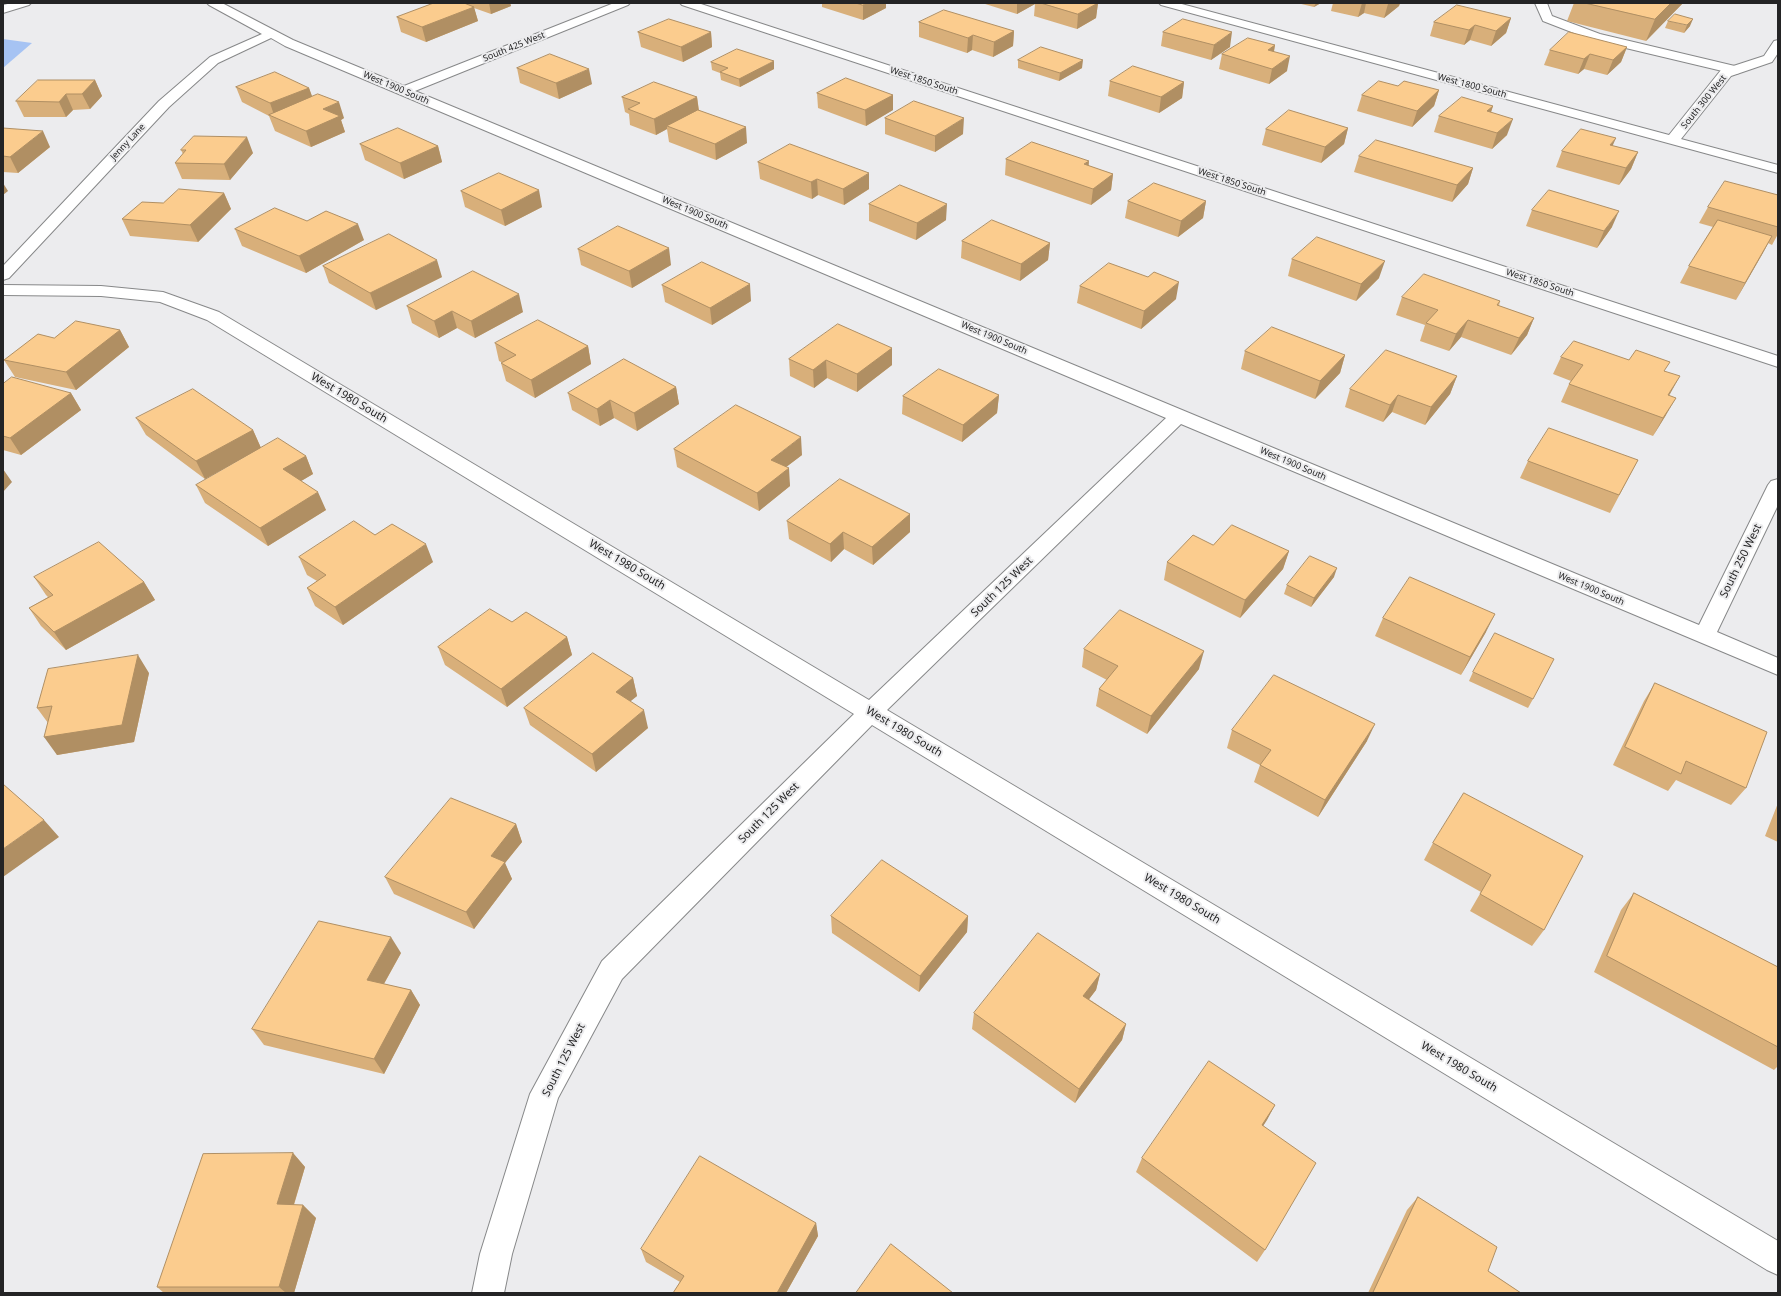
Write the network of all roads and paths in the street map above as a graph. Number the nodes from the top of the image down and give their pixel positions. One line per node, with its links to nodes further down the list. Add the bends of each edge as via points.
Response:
1 (25, 3): 7 (street)
2 (213, 3): 8 (street, West 1900 South)
3 (624, 3): 11 (street, South 425 West)
4 (686, 3): 16 (street, West 1850 South)
5 (1165, 3): 12 (street, West 1800 South)
6 (1541, 3): 10 (street, via 1547,18 1596,36)
7 (3, 9)
8 (272, 34): 11 (street, West 1900 South); 14 (street, Jenny Lane, via 214,60 164,104)
9 (1778, 44): 10 (street, South 300 West, via 1768,59)
10 (1735, 70): 12 (street, South 300 West, via 1726,73)
11 (404, 91): 17 (street, West 1900 South)
12 (1673, 140): 13 (street, West 1800 South)
13 (1778, 169)
14 (3, 275)
15 (3, 290): 21 (street, West 1980 South, via 101,291 163,297 213,316)
16 (1778, 362)
17 (1179, 416): 19 (street, West 1900 South); 21 (street, South 125 West)
18 (1778, 485): 19 (street, South 250 West)
19 (1704, 636): 20 (street, West 1900 South)
20 (1778, 667)
21 (871, 712): 22 (street, West 1980 South); 23 (street, South 125 West, via 612,970 545,1094 496,1254)
22 (1778, 1259)
23 (488, 1293)

